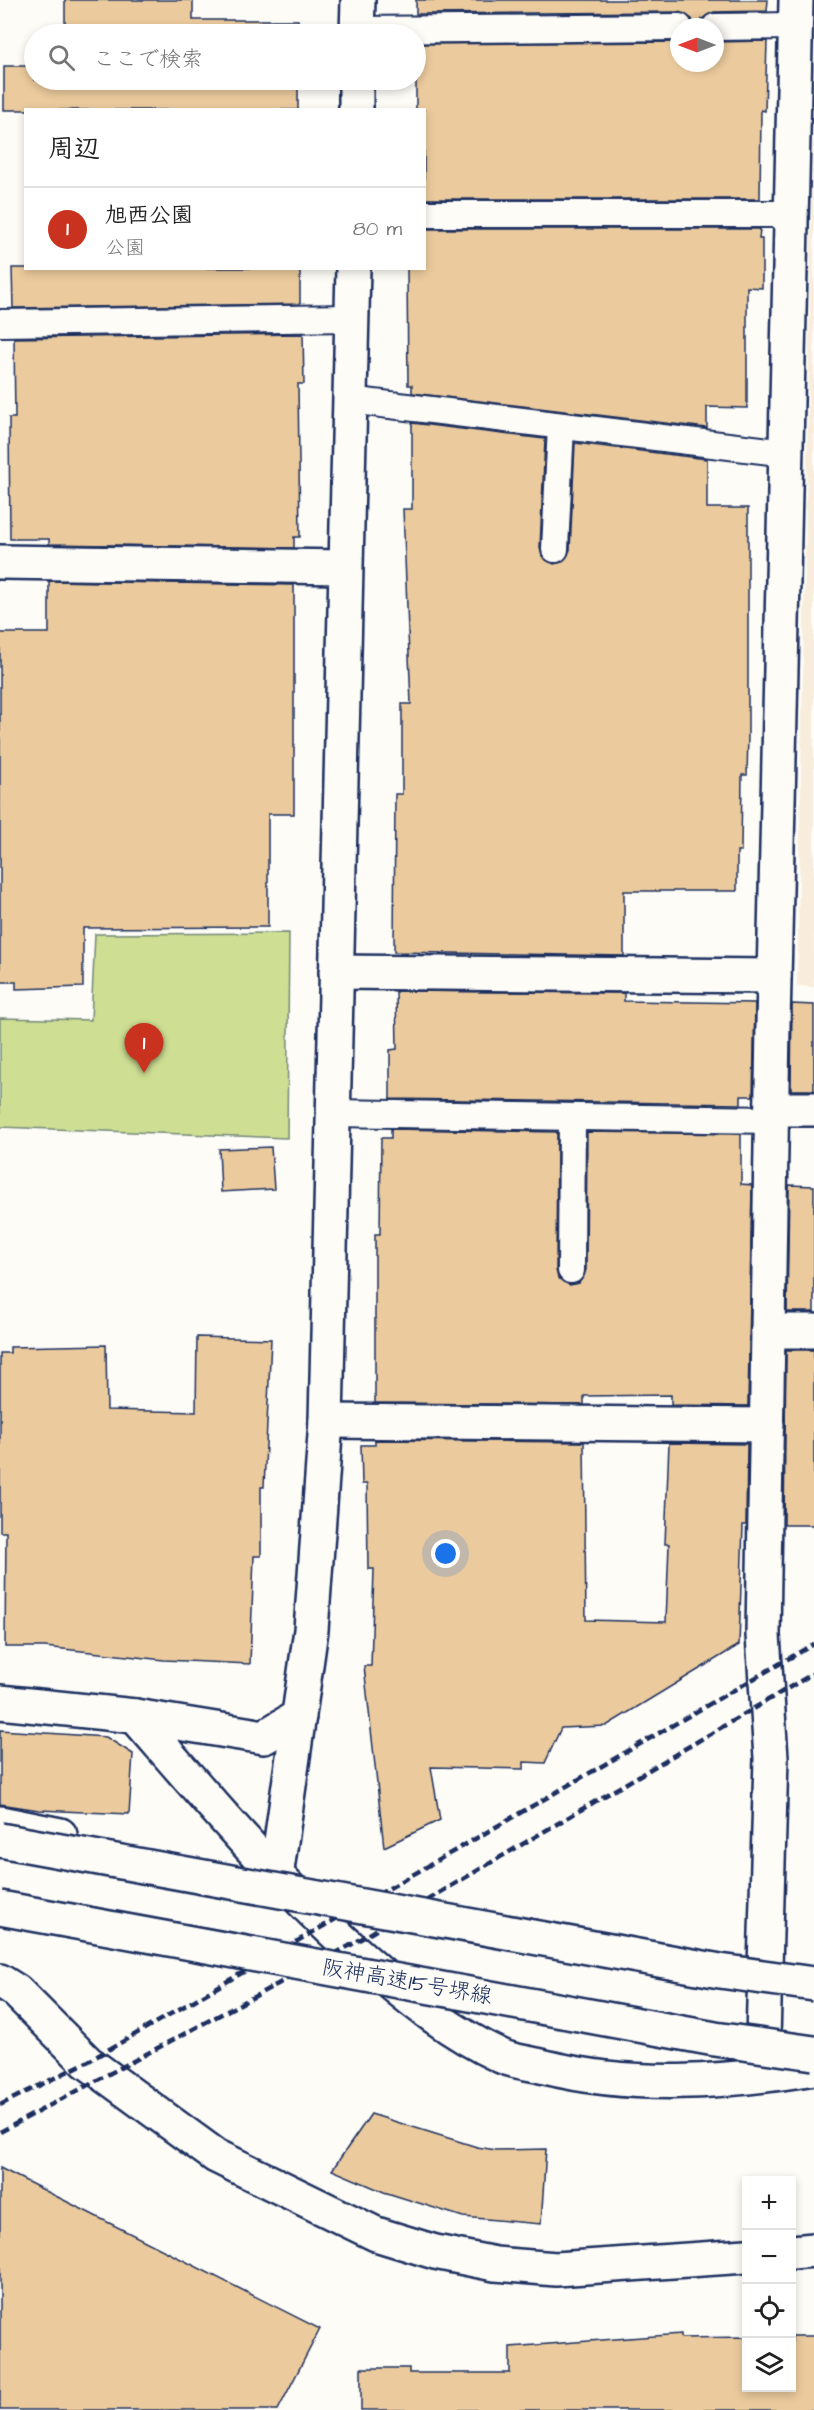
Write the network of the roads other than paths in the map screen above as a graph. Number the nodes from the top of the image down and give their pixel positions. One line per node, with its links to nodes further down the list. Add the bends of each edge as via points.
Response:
1 (796, 13): 3 (lane); 8 (main road)
2 (358, 21): 4 (lane)
3 (724, 25)
4 (670, 27)
5 (357, 90): 6 (main road)
6 (356, 108)
7 (426, 214): 8 (lane)
8 (791, 214): 14 (main road)
9 (353, 270): 10 (main road)
10 (352, 318): 11 (lane); 12 (main road)
11 (0, 323)
12 (349, 400): 13 (lane); 17 (main road)
13 (561, 426): 14 (lane); 15 (lane)
14 (786, 453): 19 (main road)
15 (555, 549)
16 (0, 561): 17 (main road)
17 (345, 567): 18 (main road)
18 (336, 972): 19 (main road); 21 (main road)
19 (774, 976): 22 (main road)
20 (814, 1109): 22 (main road)
21 (333, 1113): 23 (lane); 27 (main road)
22 (773, 1114): 23 (lane); 25 (main road)
23 (572, 1117): 24 (lane)
24 (571, 1270)
25 (768, 1331): 26 (main road); 28 (main road)
26 (814, 1331)
27 (326, 1421): 28 (main road); 31 (main road, via 311,1630)
28 (767, 1425): 40 (main road, via 763,1635 771,1758)
29 (0, 1702): 30 (main road)
30 (135, 1716): 31 (main road, via 264,1737); 34 (main road)
31 (299, 1716): 34 (main road)
32 (0, 1823): 34 (main road)
33 (0, 1840): 37 (main road, bridge, via 720,1971)
34 (276, 1877): 40 (main road, via 334,1934 422,2010 502,2056 581,2076 661,2084)
35 (0, 1908): 38 (main road, 阪神高速15号堺線, bridge, via 716,2039)
36 (0, 1981): 43 (main road, via 16,1990 87,2062 216,2156 376,2234 495,2264 556,2269)
37 (814, 1984)
38 (814, 2053)
39 (814, 2068): 40 (main road)
40 (761, 2077)
41 (814, 2250): 42 (main road)
42 (796, 2252)
43 (742, 2256)

